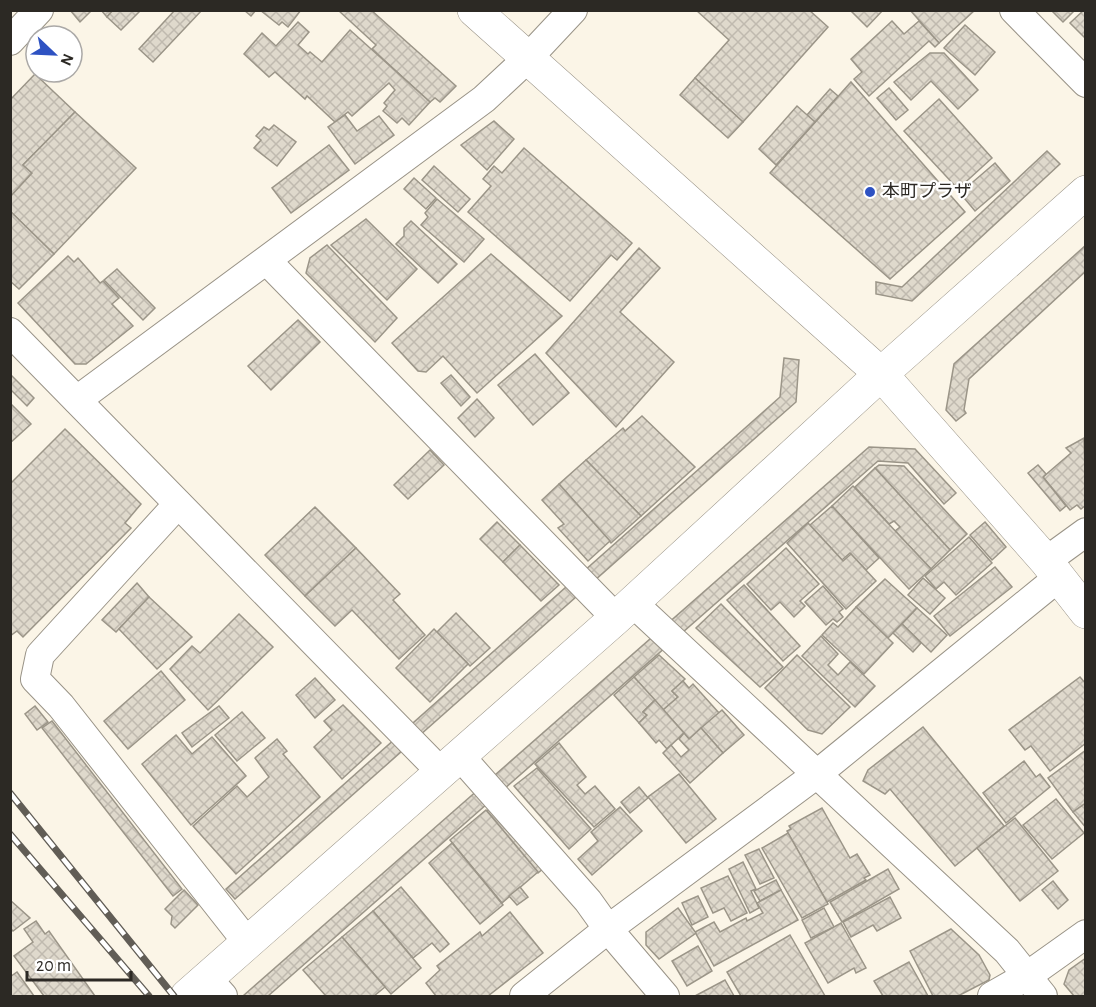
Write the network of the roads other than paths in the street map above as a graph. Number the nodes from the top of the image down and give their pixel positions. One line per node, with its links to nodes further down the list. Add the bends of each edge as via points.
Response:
1 (39, 10): 5 (street)
2 (474, 10): 6 (street)
3 (573, 10): 6 (street)
4 (1014, 10): 7 (street)
5 (10, 41)
6 (528, 58): 9 (street, via 484,99); 11 (street)
7 (1086, 83)
8 (1086, 192): 11 (street)
9 (267, 261): 12 (street); 16 (street)
10 (10, 332): 12 (street)
11 (881, 374): 15 (street); 16 (street)
12 (77, 400): 13 (street)
13 (178, 504): 18 (street); 22 (street, via 40,654 35,679 61,706)
14 (1086, 532): 15 (street)
15 (1052, 569): 17 (street); 19 (street)
16 (624, 610): 18 (street); 19 (street)
17 (1086, 612)
18 (451, 764): 20 (street, via 588,901); 22 (street)
19 (817, 774): 20 (street); 23 (street, via 1007,951)
20 (608, 929): 25 (street); 26 (street)
21 (1086, 934): 23 (street)
22 (247, 942): 24 (street)
23 (1035, 986): 27 (street)
24 (206, 990)
25 (524, 996)
26 (665, 996)
27 (992, 996)

